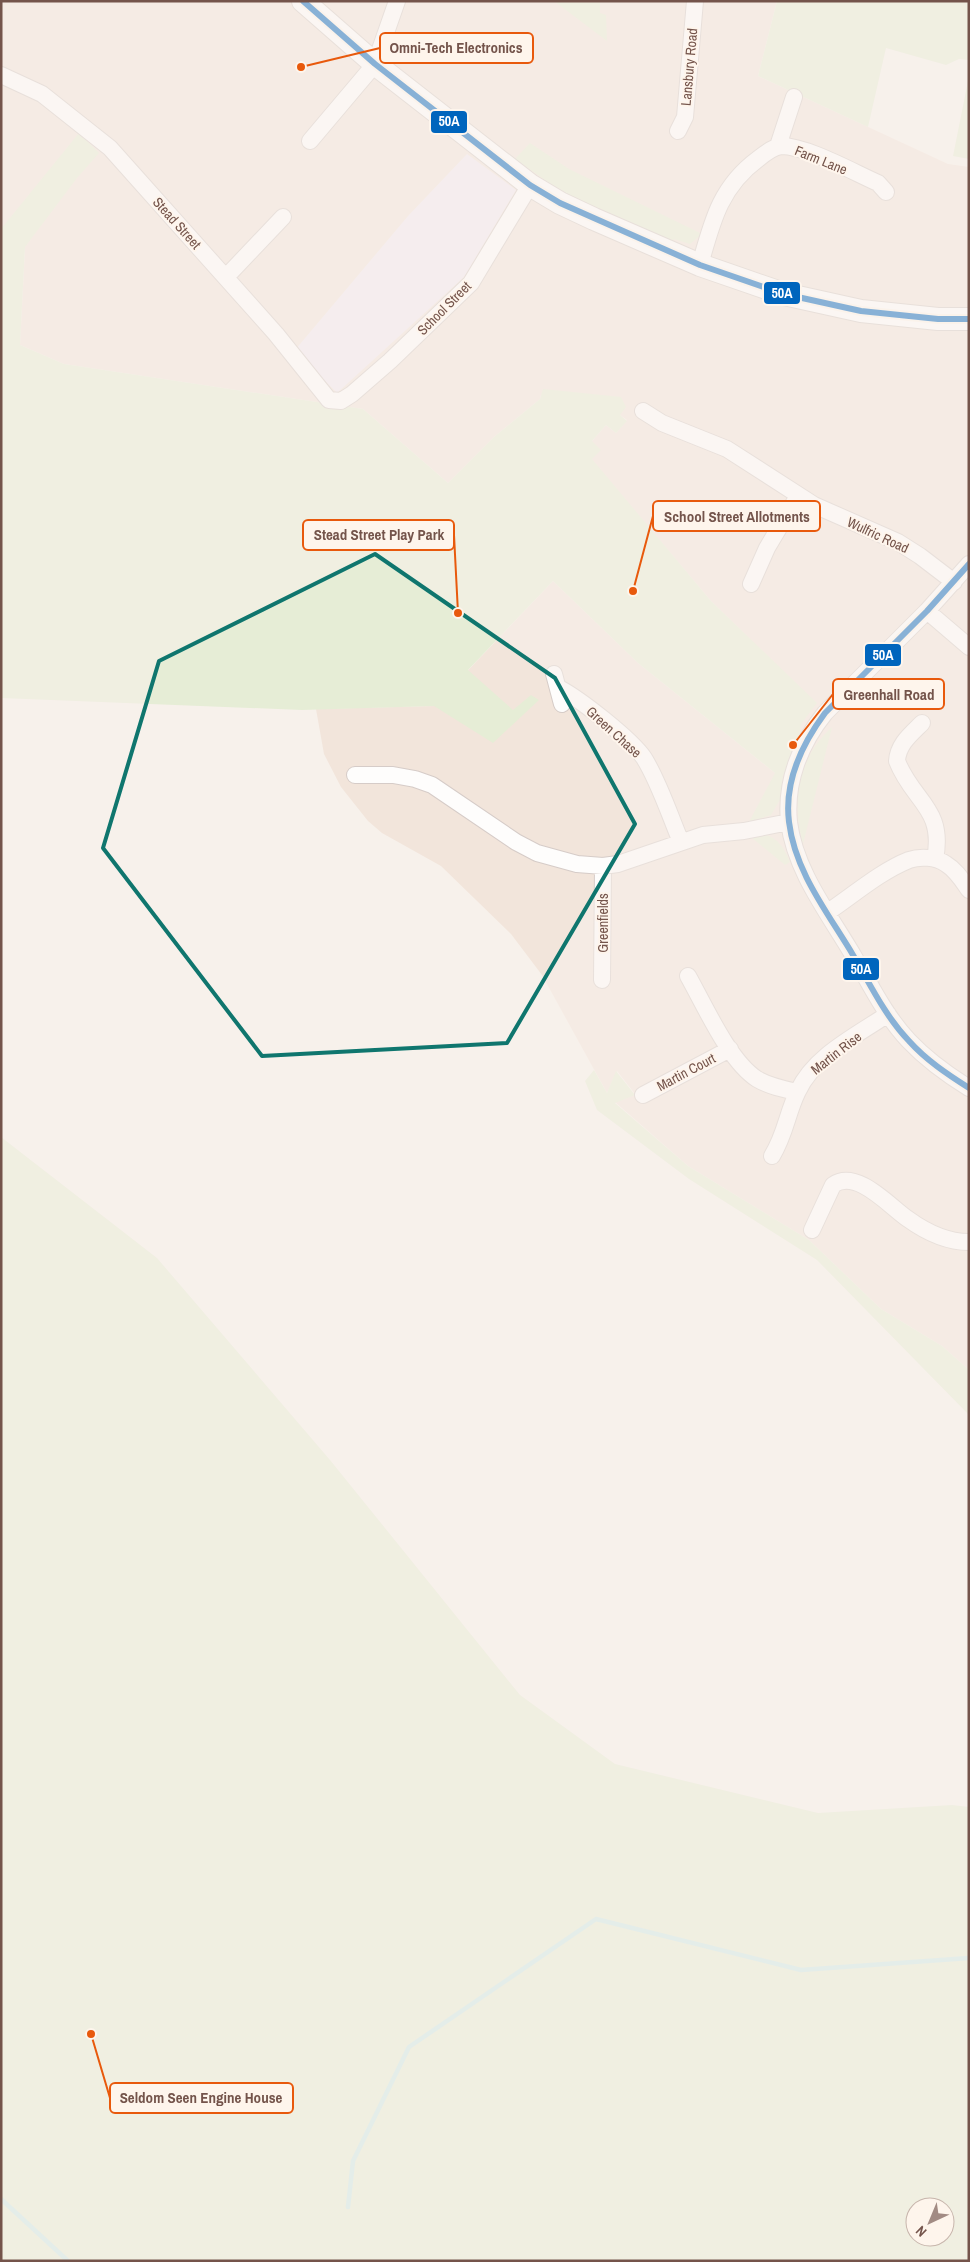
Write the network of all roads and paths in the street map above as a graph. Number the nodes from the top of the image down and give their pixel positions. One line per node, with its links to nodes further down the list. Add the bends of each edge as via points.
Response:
1 (303, 1): 4 (main road)
2 (397, 1): 4 (street)
3 (695, 1): 7 (street, Lansbury Road, via 685,117)
4 (375, 64): 8 (street); 10 (main road)
5 (1, 75): 14 (street, Stead Street, via 42,94 110,148)
6 (794, 97): 9 (street)
7 (678, 130)
8 (310, 141)
9 (778, 146): 11 (street, Farm Lane, via 812,154 878,183); 13 (street, Farm Lane, via 748,166 723,196)
10 (530, 185): 13 (main road, via 594,219); 16 (street, School Street, via 471,283 454,302 352,394 341,401)
11 (886, 192)
12 (283, 217): 14 (street)
13 (700, 265): 15 (main road, via 822,304 938,319)
14 (226, 276): 16 (street, Stead Street)
15 (969, 319)
16 (329, 400)
17 (643, 411): 18 (street, Wulfric Road, via 662,423 727,449)
18 (798, 496): 20 (street); 21 (street, Wulfric Road, via 898,542)
19 (969, 564): 21 (street)
20 (749, 574)
21 (954, 582): 22 (street)
22 (927, 611): 23 (street); 27 (street, via 811,730 791,783)
23 (969, 647)
24 (558, 689): 28 (street, Green Chase, via 572,695 644,758)
25 (922, 723): 29 (street, via 902,743 897,761 936,824 938,844)
26 (356, 776): 30 (street, via 393,775 432,785 537,853 578,864)
27 (789, 822): 28 (street, via 710,834); 32 (street, via 806,877)
28 (681, 842): 30 (street, via 641,858)
29 (935, 859): 31 (street, via 956,872); 32 (street, via 910,860 899,865)
30 (603, 866): 33 (street, Greenfields)
31 (969, 890)
32 (828, 912): 35 (street)
33 (602, 980)
34 (696, 980): 36 (street, Martin Court)
35 (888, 1014): 37 (street, via 922,1053); 38 (street, Martin Rise, via 816,1065)
36 (730, 1049): 38 (street, Martin Court, via 736,1061 757,1079); 39 (street, Martin Court)
37 (969, 1088)
38 (797, 1092): 40 (street, Martin Rise, via 785,1131)
39 (643, 1095)
40 (772, 1156)
41 (812, 1230): 42 (street, via 833,1185 849,1181 880,1196 907,1219 927,1230 954,1242)
42 (969, 1242)

